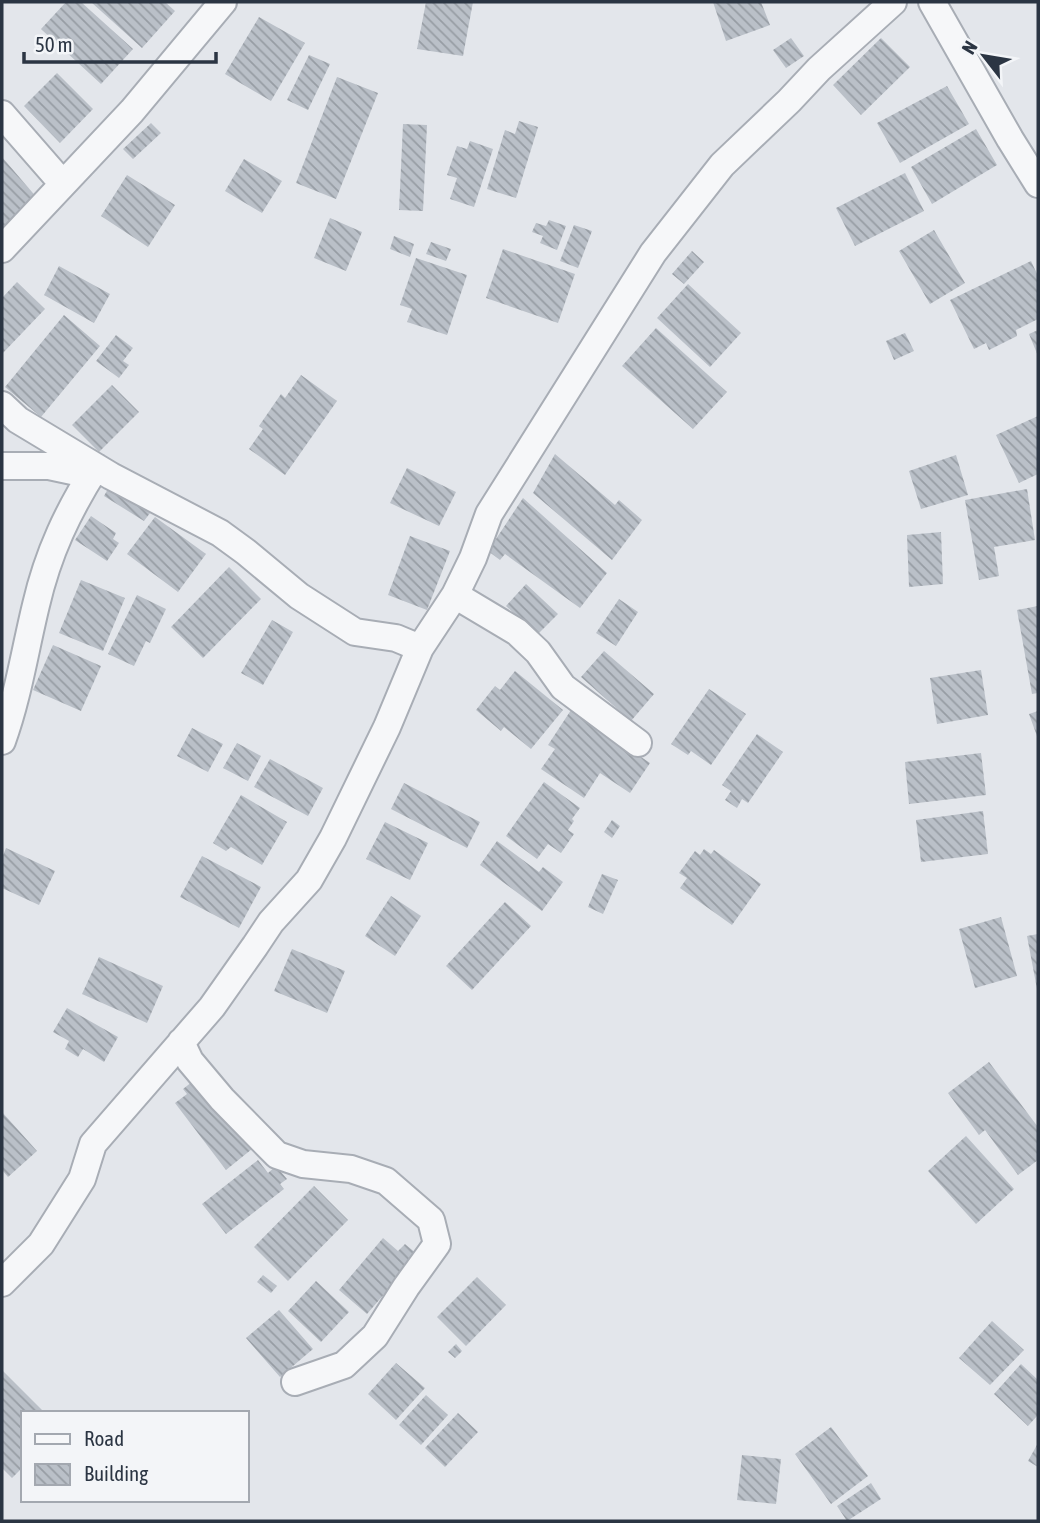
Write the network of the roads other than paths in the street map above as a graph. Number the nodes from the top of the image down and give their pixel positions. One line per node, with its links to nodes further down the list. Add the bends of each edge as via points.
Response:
1 (223, 2): 5 (street, via 132,111)
2 (893, 2): 11 (street, via 722,165 653,253 489,514)
3 (932, 2): 6 (street)
4 (2, 114): 5 (street)
5 (63, 184): 7 (street)
6 (1038, 184)
7 (2, 249)
8 (2, 405): 10 (street)
9 (2, 466): 10 (street)
10 (94, 471): 12 (street, via 220,533 299,596 355,632 396,638); 13 (street, via 64,520 53,550)
11 (455, 595): 12 (street); 14 (street, via 517,632 563,687)
12 (420, 648): 15 (street, via 387,727 309,880 271,922 212,1007)
13 (2, 741)
14 (638, 743)
15 (181, 1042): 16 (street, via 93,1144 82,1179 41,1244); 17 (street, via 190,1061 222,1099 277,1155 303,1164 351,1169 386,1181 431,1220 437,1244 375,1336 344,1365)
16 (2, 1283)
17 (295, 1382)

